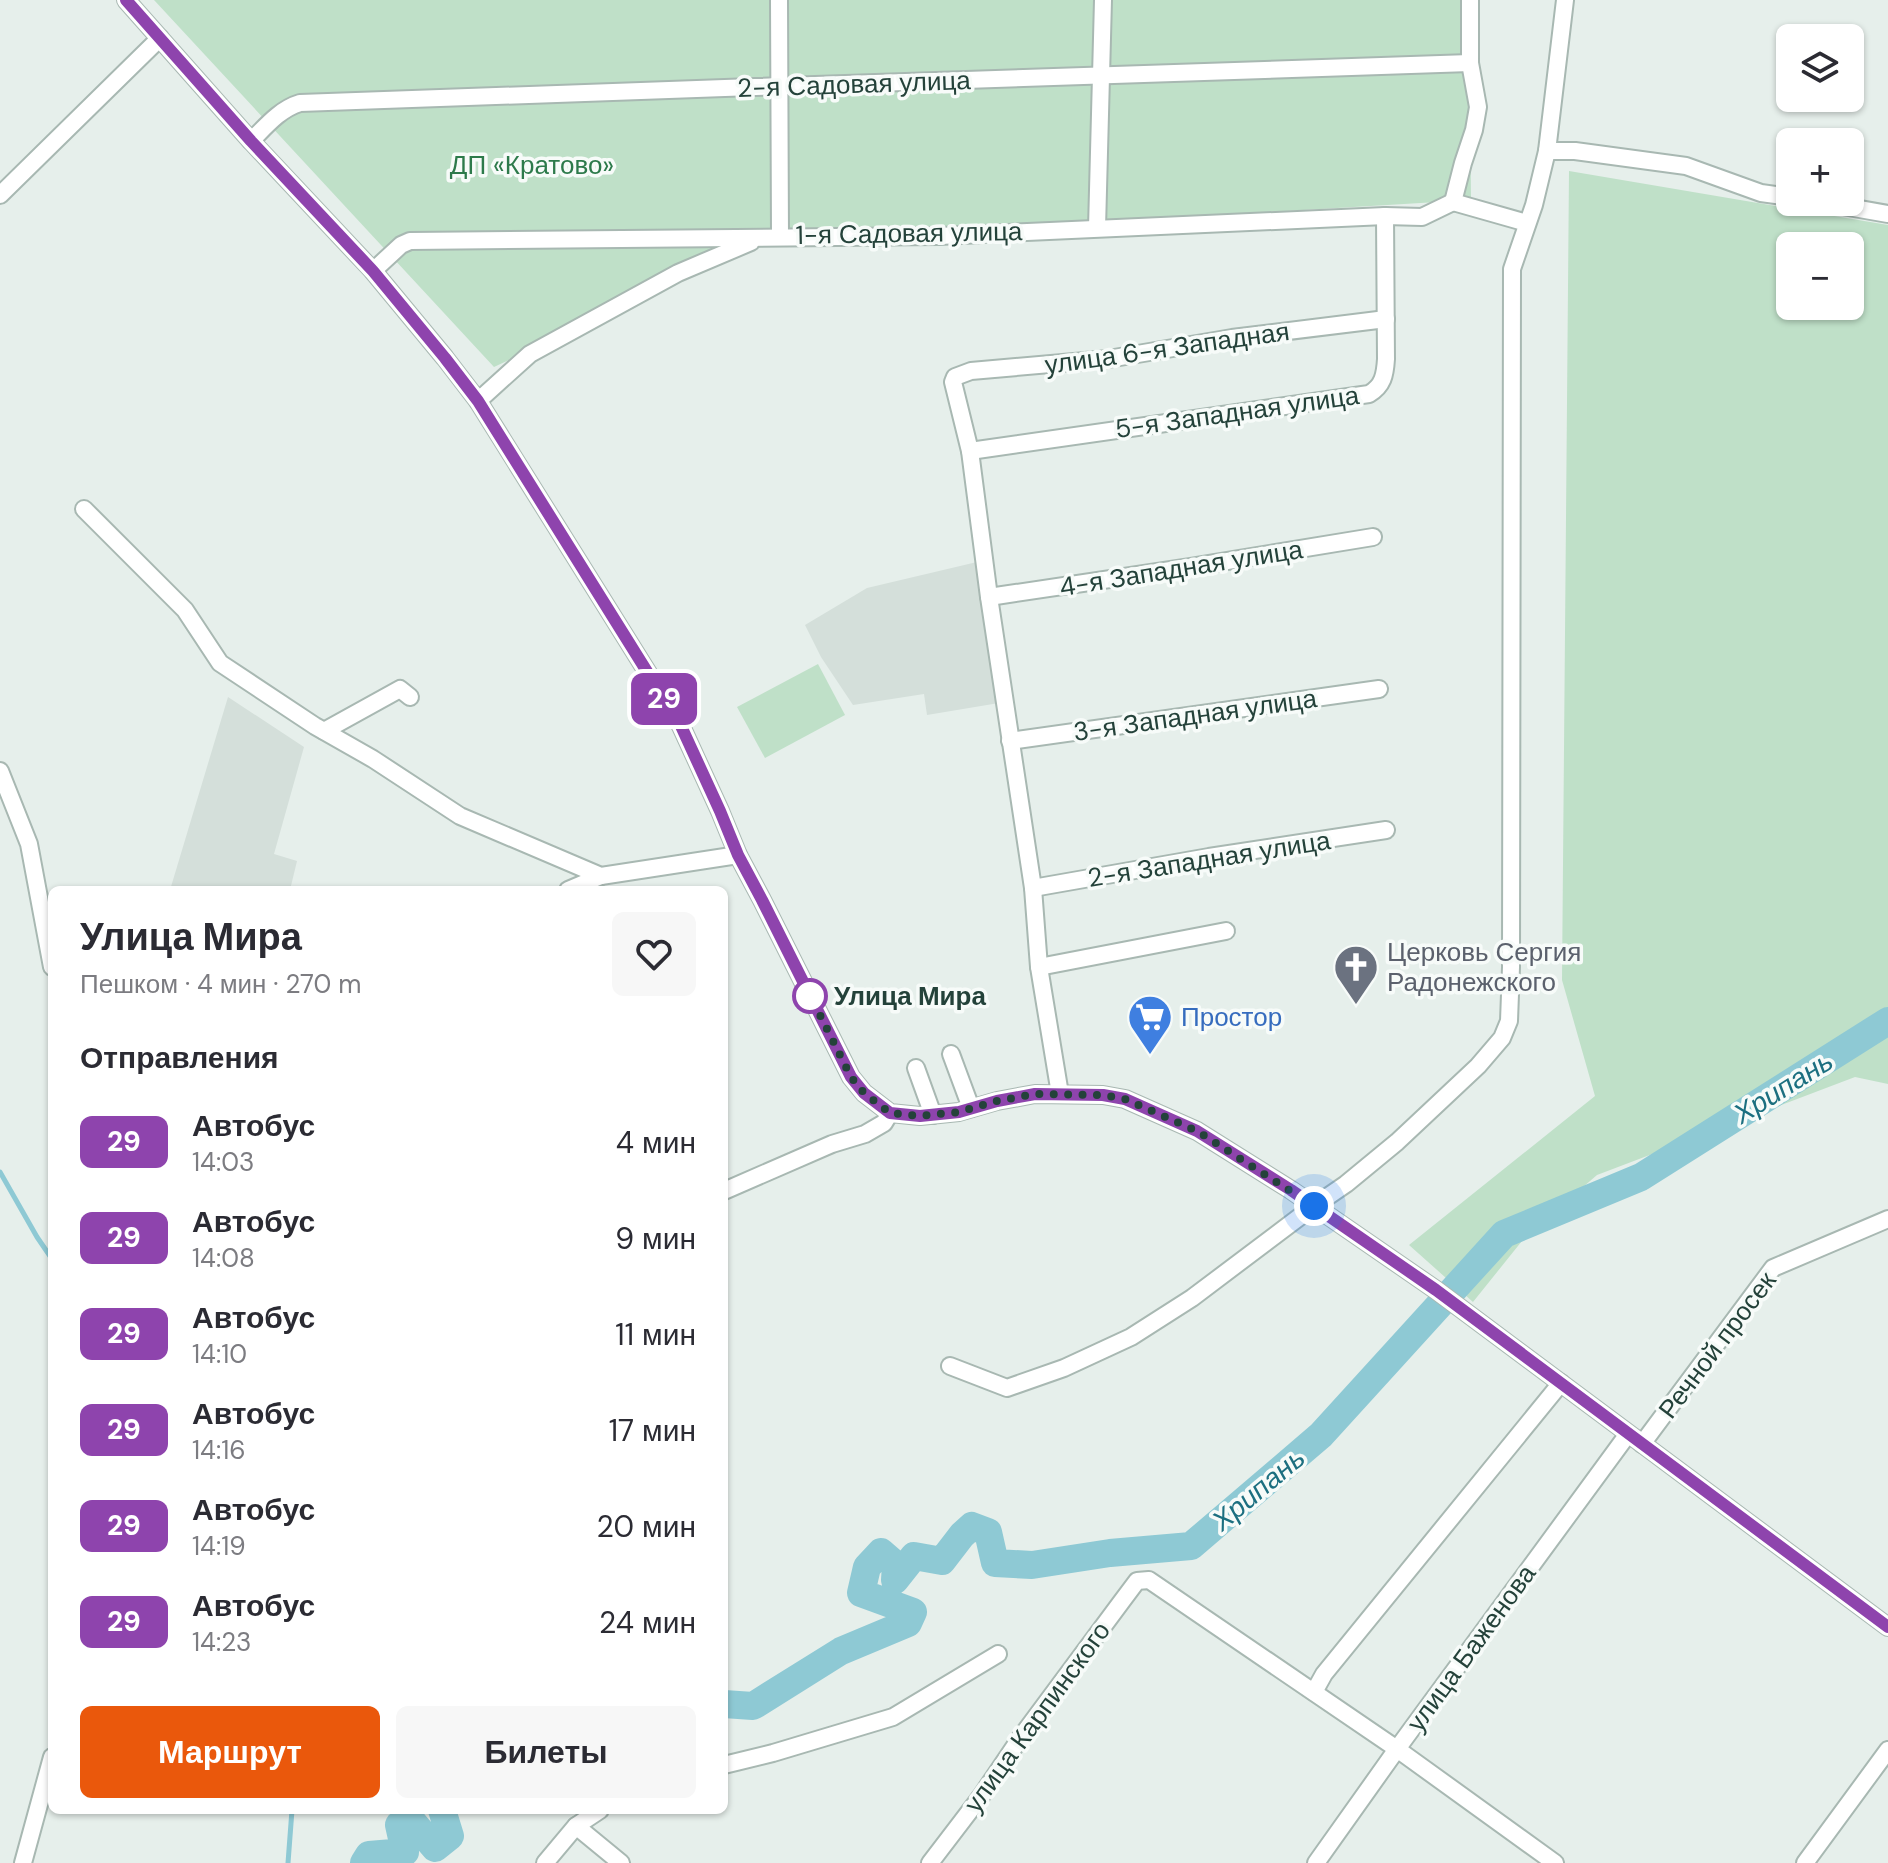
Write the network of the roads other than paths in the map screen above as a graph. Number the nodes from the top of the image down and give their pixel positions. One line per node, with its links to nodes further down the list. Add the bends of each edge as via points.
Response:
1 (126, 0): 6 (street)
2 (779, 0): 9 (street)
3 (1103, 0): 8 (street)
4 (1470, 0): 7 (street)
5 (1565, 0): 11 (street)
6 (160, 38): 10 (street); 12 (street)
7 (1470, 63): 8 (street, 2-я Садовая улица); 14 (street, via 1478,107)
8 (1102, 74): 9 (street, 2-я Садовая улица); 19 (street)
9 (779, 87): 10 (street, 2-я Садовая улица, via 300,103 282,111); 20 (street)
10 (251, 141): 22 (street)
11 (1547, 151): 13 (street, via 1686,166); 18 (street)
12 (0, 195)
13 (1776, 195)
14 (1453, 202): 17 (street, 1-я Садовая улица, via 1422,217); 18 (street)
15 (1864, 210): 16 (street)
16 (1888, 214)
17 (1385, 216): 19 (street, 1-я Садовая улица); 23 (street, 5-я Западная улица)
18 (1527, 223): 49 (street, via 1512,269 1509,1021 1502,1038 1435,1108)
19 (1097, 228): 20 (street, 1-я Садовая улица, via 939,236)
20 (780, 236): 21 (street, 1-я Садовая улица)
21 (761, 238): 22 (street, 1-я Садовая улица, via 410,241); 24 (street, via 678,273 530,354)
22 (373, 271): 24 (street)
23 (1386, 319): 25 (street, 5-я Западная улица, via 1385,372 1382,384 1369,394); 25 (street, улица 6-я Западная, via 1108,359 971,371 953,382)
24 (478, 401): 35 (street, via 681,726)
25 (970, 451): 28 (street)
26 (84, 509): 31 (street, via 185,610 220,663)
27 (1373, 537): 28 (street, 4-я Западная улица)
28 (989, 597): 32 (street)
29 (1379, 689): 32 (street, 3-я Западная улица)
30 (410, 697): 31 (street, via 400,689)
31 (320, 729): 36 (street, via 460,816)
32 (1010, 741): 38 (street)
33 (0, 771): 40 (street, via 29,844)
34 (1386, 830): 38 (street, 2-я Западная улица)
35 (738, 855): 36 (street); 46 (street, via 851,1077)
36 (601, 876): 37 (street)
37 (577, 886)
38 (1033, 888): 41 (street)
39 (1226, 931): 41 (street)
40 (48, 946)
41 (1039, 967): 44 (street)
42 (951, 1054): 45 (street)
43 (916, 1068): 47 (street)
44 (1060, 1094): 45 (street); 49 (street, via 1125,1099 1197,1131)
45 (971, 1108): 47 (street)
46 (890, 1113): 47 (street); 48 (street, via 865,1134)
47 (933, 1115)
48 (728, 1189)
49 (1314, 1206): 51 (street, via 1192,1298 1131,1337 1064,1368 1007,1388); 52 (street)
50 (1888, 1219): 53 (street, Речной просек, via 1773,1268)
51 (950, 1366)
52 (1561, 1383): 53 (street); 56 (street)
53 (1635, 1439): 54 (street); 57 (street, улица Баженова)
54 (1888, 1627)
55 (998, 1654): 59 (street, via 893,1717)
56 (1314, 1692): 57 (street); 66 (street, улица Карпинского, via 1149,1580 1137,1581)
57 (1397, 1749): 67 (street, улица Баженова); 68 (street)
58 (1888, 1750): 69 (street)
59 (728, 1764)
60 (48, 1772): 63 (street)
61 (594, 1814): 62 (street)
62 (576, 1826): 64 (street); 65 (street)
63 (23, 1863)
64 (545, 1863)
65 (621, 1863)
66 (930, 1863)
67 (1316, 1863)
68 (1555, 1863)
69 (1805, 1863)

